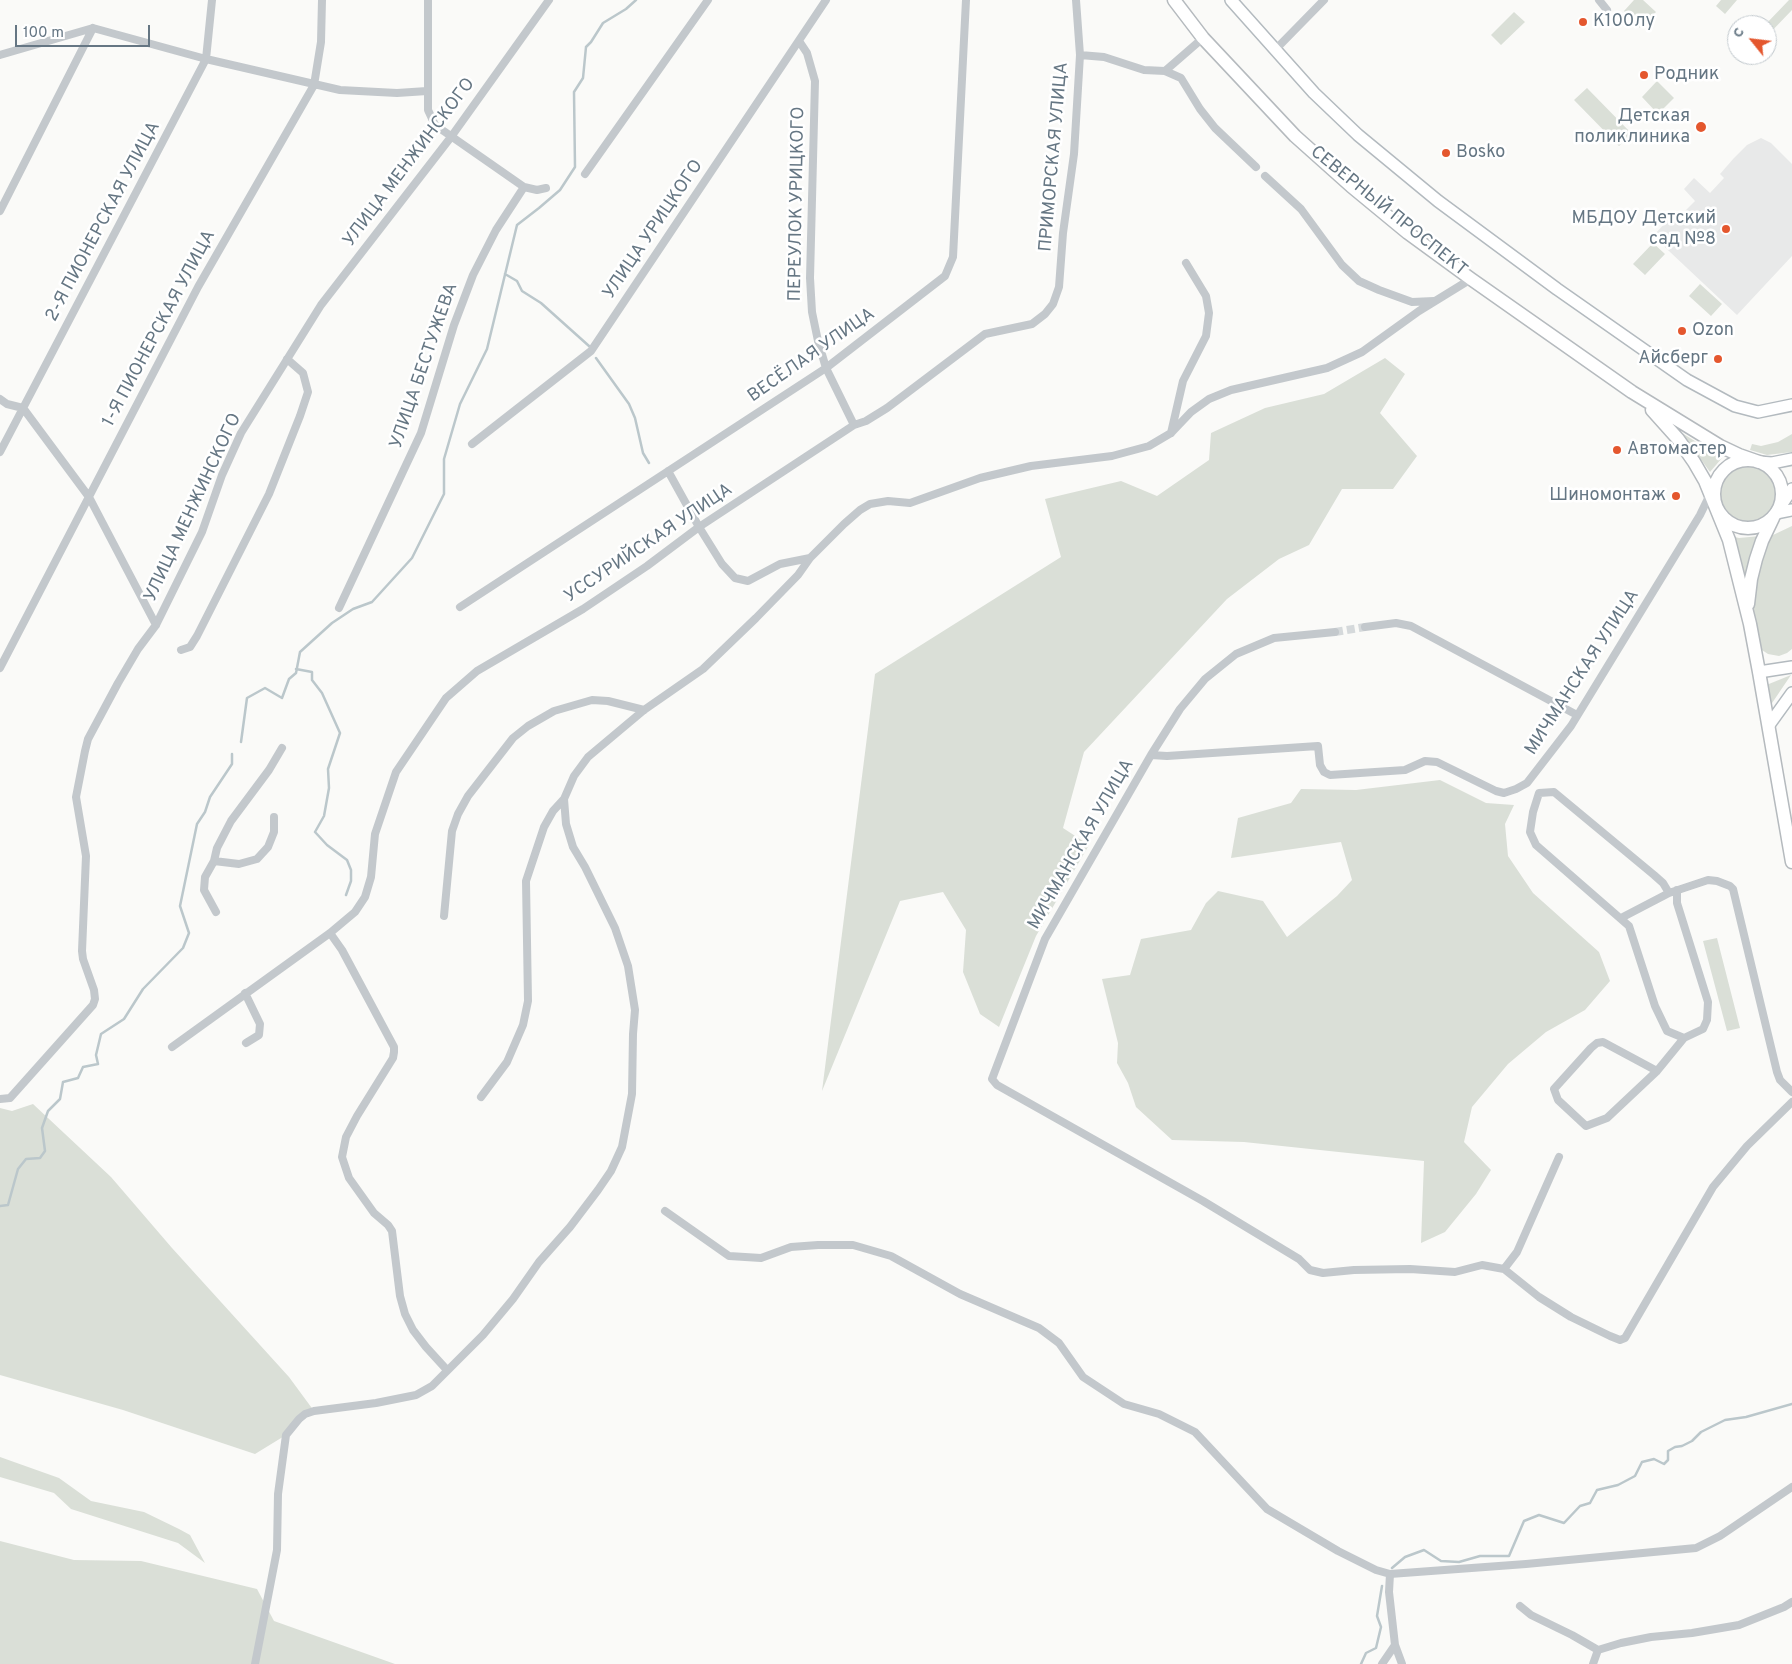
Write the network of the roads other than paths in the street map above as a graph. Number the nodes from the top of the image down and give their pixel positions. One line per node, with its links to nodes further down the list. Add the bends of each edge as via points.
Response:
1 (212, 0): 20 (street, 2-Я ПИОНЕРСКАЯ УЛИЦА)
2 (322, 0): 22 (street, 1-Я ПИОНЕРСКАЯ УЛИЦА, via 321,42)
3 (428, 0): 23 (street)
4 (549, 0): 24 (street, УЛИЦА МЕНЖИНСКОГО)
5 (708, 0): 26 (street)
6 (826, 0): 16 (street, УЛИЦА УРИЦКОГО)
7 (966, 0): 36 (street, ВЕСЁЛАЯ УЛИЦА, via 953,257 945,276)
8 (1076, 0): 19 (street, ПРИМОРСКАЯ УЛИЦА)
9 (1174, 0): 15 (main road, СЕВЕРНЫЙ ПРОСПЕКТ)
10 (1232, 0): 17 (street)
11 (1324, 0): 17 (street)
12 (1599, 0): 13 (street)
13 (1607, 10)
14 (92, 28): 18 (street); 20 (street); 30 (street)
15 (1203, 38): 21 (street); 32 (main road, СЕВЕРНЫЙ ПРОСПЕКТ, via 1295,136 1408,233)
16 (799, 41): 36 (street, ПЕРЕУЛОК УРИЦКОГО, via 807,53 814,81 810,278 812,312); 43 (street, УЛИЦА УРИЦКОГО, via 592,350)
17 (1275, 50): 39 (street, via 1358,135 1438,201 1687,380 1747,410 1770,411)
18 (0, 55)
19 (1080, 55): 21 (street, via 1104,57 1144,70); 33 (street, ПРИМОРСКАЯ УЛИЦА, via 1074,154)
20 (206, 59): 22 (street); 40 (street, 2-Я ПИОНЕРСКАЯ УЛИЦА)
21 (1165, 70): 25 (street, via 1181,78 1215,128)
22 (314, 85): 23 (street, via 397,93); 51 (street, 1-Я ПИОНЕРСКАЯ УЛИЦА, via 198,287)
23 (427, 90): 24 (street, via 428,110 434,125)
24 (450, 137): 28 (street); 35 (street, УЛИЦА МЕНЖИНСКОГО, via 321,305)
25 (1256, 167)
26 (585, 174)
27 (1265, 176): 34 (street, via 1301,209 1342,265 1359,281 1412,302)
28 (524, 187): 29 (street); 57 (street, УЛИЦА БЕСТУЖЕВА, via 496,230 473,275 421,433)
29 (546, 188)
30 (0, 210)
31 (1186, 263): 42 (street, via 1206,296 1209,313 1206,336 1183,381)
32 (1471, 279): 34 (street); 37 (main road, СЕВЕРНЫЙ ПРОСПЕКТ)
33 (1059, 287): 41 (street, УССУРИЙСКАЯ УЛИЦА, via 1046,314 1032,324 985,334 886,408)
34 (1436, 300): 42 (street, via 1362,352 1326,368 1209,398)
35 (287, 359): 60 (street, УЛИЦА МЕНЖИНСКОГО, via 241,433 202,532); 63 (street, via 303,373 308,392 300,416 269,494 197,636 190,647)
36 (826, 368): 41 (street, ПЕРЕУЛОК УРИЦКОГО); 47 (street, ВЕСЁЛАЯ УЛИЦА)
37 (1632, 392): 46 (main road, via 1720,446); 50 (main road, via 1678,439)
38 (0, 399): 40 (street)
39 (1792, 405)
40 (23, 408): 44 (street, 2-Я ПИОНЕРСКАЯ УЛИЦА); 51 (street)
41 (854, 425): 55 (street, УССУРИЙСКАЯ УЛИЦА)
42 (1171, 433): 56 (street, via 1149,446 1124,454 1031,466 980,478 910,503 870,504 844,524)
43 (472, 444)
44 (0, 452)
45 (1792, 459): 46 (street)
46 (1759, 462): 48 (main road, via 1742,460 1734,463); 54 (main road, via 1772,470 1780,482 1781,503)
47 (668, 471): 55 (street); 58 (street, ВЕСЁЛАЯ УЛИЦА)
48 (1717, 480): 50 (street, МИЧМАНСКАЯ УЛИЦА); 52 (main road, via 1714,496)
49 (1792, 489): 54 (street)
50 (1710, 493): 52 (main road); 69 (street, МИЧМАНСКАЯ УЛИЦА, via 1700,515)
51 (89, 497): 60 (street); 65 (street, 1-Я ПИОНЕРСКАЯ УЛИЦА)
52 (1717, 509): 54 (main road, via 1732,525 1745,529 1760,527); 59 (main road, via 1729,540)
53 (1792, 510): 54 (street)
54 (1776, 514): 59 (main road, via 1762,541 1751,579 1748,601)
55 (699, 527): 56 (street, via 722,564 741,580 748,580 788,561); 82 (street, УССУРИЙСКАЯ УЛИЦА, via 583,609 477,672 446,698 396,772 375,834 371,877 365,897 355,912)
56 (810, 558): 68 (street, via 798,575 703,668)
57 (339, 608)
58 (460, 608)
59 (1750, 624): 66 (main road)
60 (156, 625): 90 (street, УЛИЦА МЕНЖИНСКОГО, via 138,649 88,740 76,797 86,856 82,951 95,999 10,1098)
61 (1365, 627): 69 (street, via 1396,623 1411,626)
62 (1335, 632): 72 (street, via 1274,638 1236,654 1205,679 1180,709)
63 (182, 650)
64 (1792, 666): 66 (street)
65 (0, 668)
66 (1759, 672): 70 (main road)
67 (1792, 693): 70 (street)
68 (644, 710): 73 (street, via 588,757 574,776); 80 (street, via 592,700 554,711 513,738 458,814 452,831)
69 (1577, 715): 72 (street, МИЧМАНСКАЯ УЛИЦА, via 1527,783 1504,793 1437,762 1425,761 1405,770 1330,776 1320,765 1318,746)
70 (1769, 725): 76 (main road)
71 (282, 748): 75 (street, via 231,821)
72 (1151, 756): 94 (street, МИЧМАНСКАЯ УЛИЦА, via 1044,939 992,1079 997,1085 1203,1201 1299,1259 1310,1270 1323,1273 1410,1269 1455,1272 1482,1265)
73 (564, 799): 89 (street, via 544,827 526,882 528,1001 523,1024 507,1062); 95 (street, via 572,847 585,866 615,928 628,966 635,1010 632,1094 622,1147 610,1171 570,1227 483,1334)
74 (274, 817): 75 (street, via 274,832 268,847 257,859 239,864)
75 (214, 861): 79 (street, via 205,876 204,890)
76 (1792, 862)
77 (1678, 890): 78 (street); 84 (street, via 1677,903 1708,1002 1707,1020 1702,1029); 88 (street, via 1708,880 1733,889 1777,1072)
78 (1669, 893): 81 (street); 81 (street, via 1654,875 1554,792 1539,793 1530,832 1536,845)
79 (216, 912)
80 (444, 916)
81 (1621, 918): 84 (street, via 1629,926 1666,1031)
82 (330, 933): 83 (street); 95 (street, via 347,958 394,1047 393,1058 346,1137 342,1157 349,1178 392,1231 405,1314 413,1330)
83 (246, 993): 85 (street, via 260,1024 259,1035); 86 (street)
84 (1684, 1038): 87 (street)
85 (246, 1043)
86 (172, 1047)
87 (1657, 1071): 87 (street, via 1603,1042 1597,1043 1554,1089 1558,1100 1586,1126 1608,1118)
88 (1792, 1092)
89 (481, 1097)
90 (0, 1099)
91 (1792, 1102): 94 (street, via 1713,1187 1625,1338 1620,1340 1571,1317)
92 (1559, 1157): 94 (street, via 1517,1252)
93 (665, 1211): 97 (street, via 729,1256 761,1258 791,1247 853,1245 891,1256 960,1294 1039,1328 1059,1343 1083,1377 1124,1404 1159,1414 1195,1432 1267,1509 1338,1551)
94 (1504, 1269)
95 (447, 1370): 102 (street, via 432,1386 416,1395 314,1410 299,1419 286,1435 278,1494 277,1550)
96 (1792, 1487): 97 (street, via 1720,1536 1696,1548)
97 (1390, 1574): 100 (street)
98 (1792, 1602): 101 (street, via 1739,1625 1651,1637)
99 (1520, 1606): 101 (street)
100 (1395, 1645): 103 (street); 104 (street)
101 (1598, 1650): 105 (street)
102 (255, 1664)
103 (1382, 1664)
104 (1402, 1664)
105 (1594, 1664)

